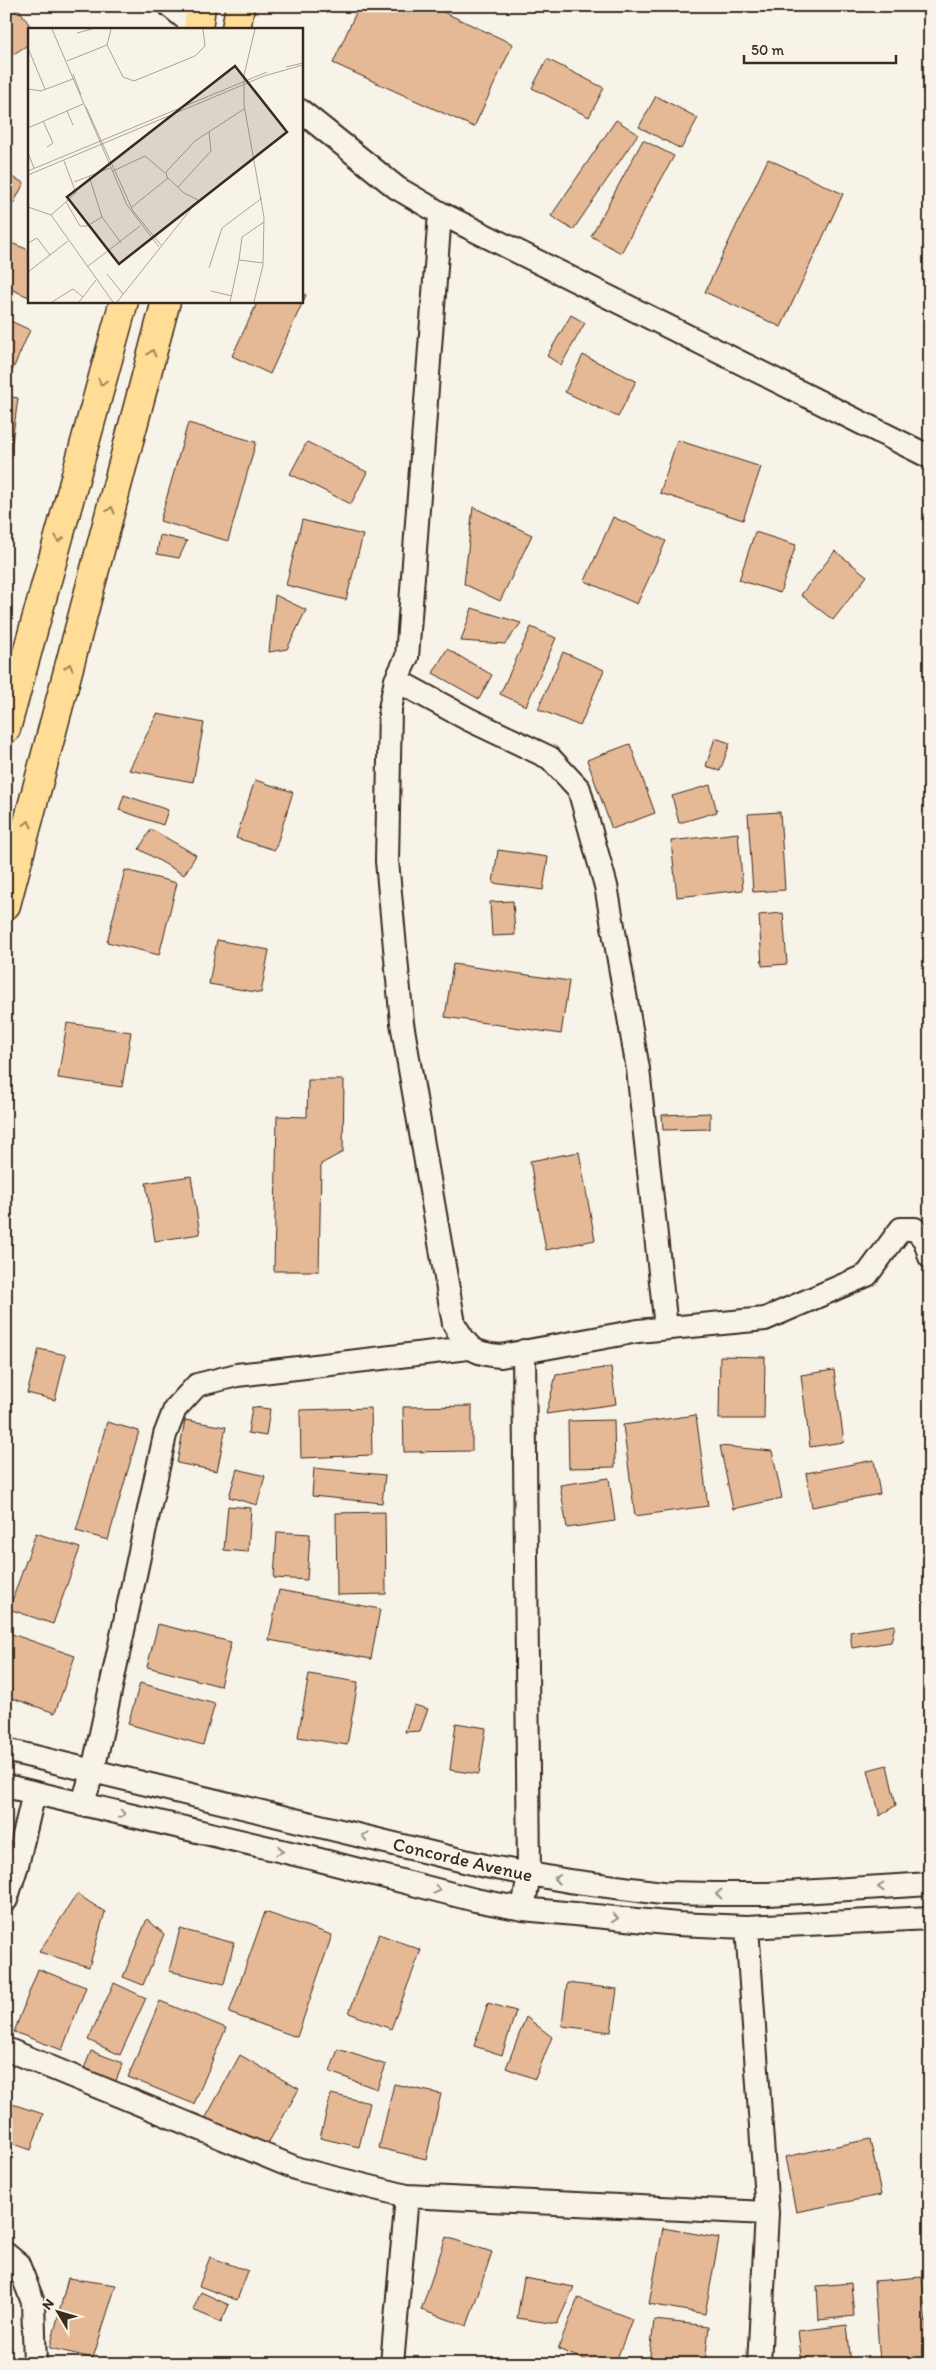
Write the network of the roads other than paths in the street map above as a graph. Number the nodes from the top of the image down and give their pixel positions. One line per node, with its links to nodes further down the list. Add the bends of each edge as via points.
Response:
1 (170, 6): 4 (street)
2 (202, 6): 5 (main road)
3 (240, 6): 6 (main road)
4 (197, 28)
5 (198, 28)
6 (236, 28)
7 (302, 112): 8 (street, via 397,188)
8 (440, 213): 11 (street); 12 (street, via 407,657)
9 (124, 302): 13 (main road, one-way to 13)
10 (166, 302): 14 (main road, one-way to 10)
11 (930, 457)
12 (396, 680): 16 (street, via 550,758 579,789 606,886 638,1069); 17 (street, via 390,709 388,861 402,1023 454,1324)
13 (6, 729)
14 (6, 905)
15 (930, 1257): 16 (street, via 925,1240 915,1229 901,1229 867,1275 765,1320)
16 (666, 1328): 18 (street)
17 (468, 1348): 18 (street, via 482,1355); 20 (street, via 237,1375 196,1385 175,1409 165,1434)
18 (524, 1352): 24 (street)
19 (6, 1750): 20 (street, Concorde Avenue)
20 (93, 1771): 23 (street); 24 (street, Concorde Avenue, one-way to 20)
21 (6, 1786): 22 (street, Concorde Avenue)
22 (34, 1793): 23 (street, Concorde Avenue); 26 (street)
23 (82, 1805): 27 (street, Concorde Avenue, one-way to 27)
24 (529, 1874): 25 (street, Concorde Avenue, one-way to 24, via 768,1894 662,1893); 27 (street)
25 (930, 1884)
26 (6, 1900)
27 (523, 1909): 29 (street, Concorde Avenue, one-way to 29, via 677,1924)
28 (930, 1918): 29 (street, Concorde Avenue)
29 (747, 1927): 32 (street)
30 (6, 2049): 31 (street, via 298,2169)
31 (407, 2196): 32 (street); 35 (street)
32 (767, 2213): 36 (street)
33 (6, 2254): 34 (street, via 18,2264 33,2302)
34 (35, 2364)
35 (392, 2364)
36 (759, 2364)

